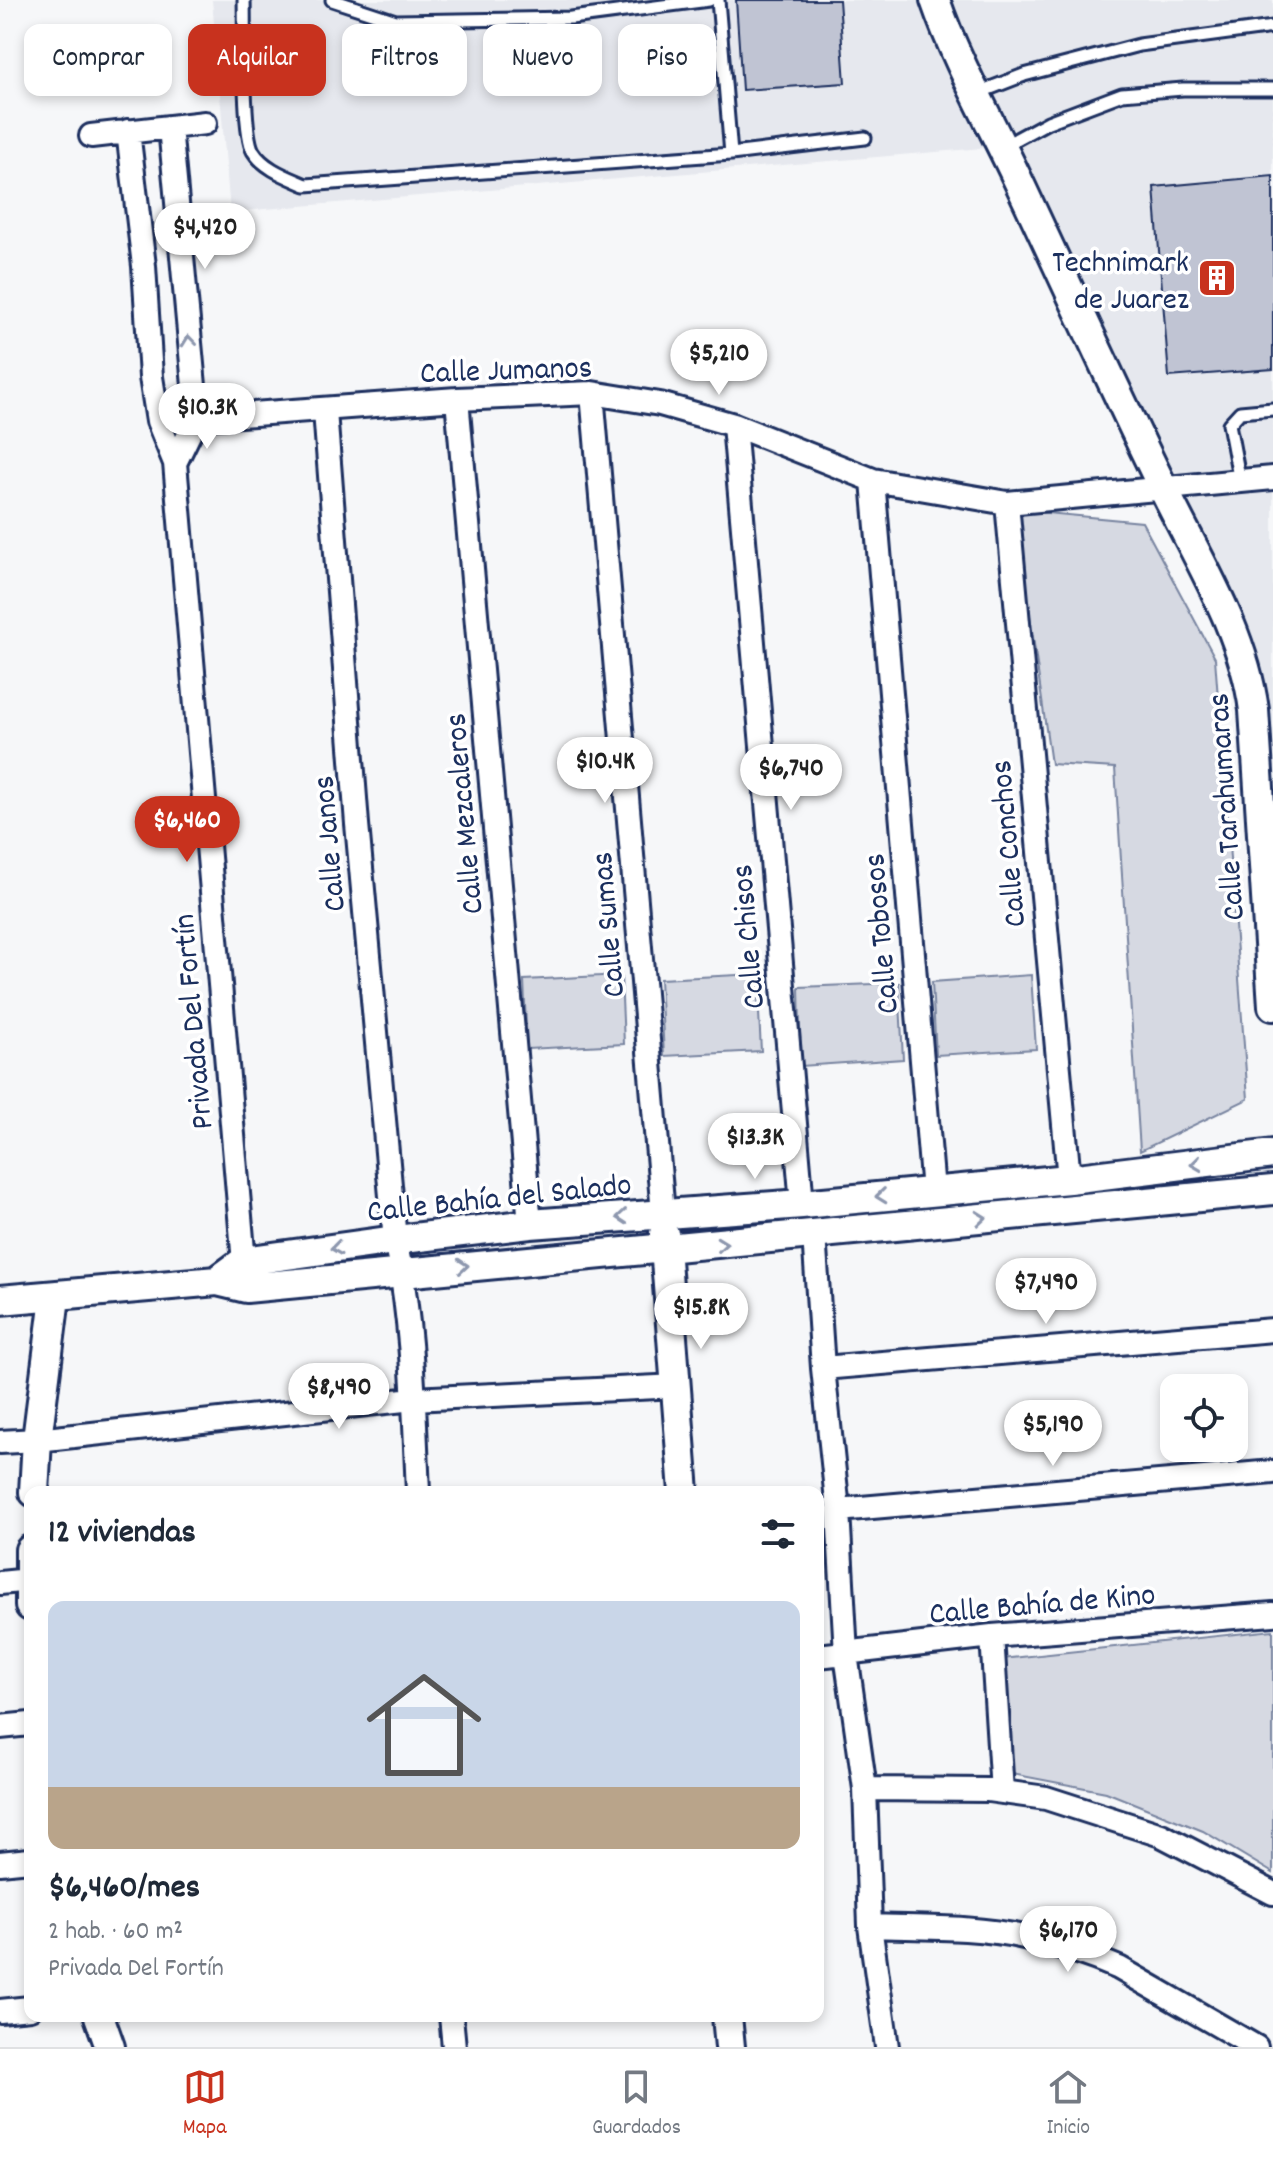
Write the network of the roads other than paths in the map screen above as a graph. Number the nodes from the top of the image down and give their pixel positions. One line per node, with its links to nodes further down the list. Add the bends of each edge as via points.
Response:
1 (244, 0): 15 (lane, via 247,123 253,151 276,172 306,185)
2 (332, 0): 3 (lane, via 396,21 571,18)
3 (709, 0)
4 (718, 0): 15 (lane)
5 (935, 0): 8 (street, Calle Tarahumaras)
6 (1273, 27): 8 (lane, via 1139,45 1024,75)
7 (1273, 89): 14 (lane, via 1122,94 1048,122)
8 (975, 94): 14 (street, Calle Tarahumaras)
9 (205, 123): 10 (street)
10 (170, 127): 11 (street); 16 (street)
11 (128, 131): 12 (street); 17 (street, Privada Del Fortín)
12 (91, 136)
13 (865, 138): 15 (lane)
14 (1002, 147): 29 (street, Calle Tarahumaras)
15 (731, 154)
16 (182, 263): 17 (street); 22 (street, one-way to 16)
17 (144, 266): 23 (street, Privada Del Fortín)
18 (592, 393): 19 (street, Calle Jumanos); 24 (street, Calle Jumanos, via 660,404); 39 (street, Calle Sumas)
19 (457, 399): 21 (street, Calle Jumanos); 40 (street, Calle Mezcaleros)
20 (1273, 409): 28 (lane, via 1240,412 1229,424)
21 (325, 411): 22 (street, Calle Jumanos); 42 (street, Calle Janos)
22 (197, 418): 23 (street, Calle Jumanos); 25 (street)
23 (158, 421): 25 (street, Privada Del Fortín)
24 (734, 425): 27 (street, Calle Jumanos); 38 (street, Calle Chisos)
25 (175, 463): 45 (street, Privada Del Fortín)
26 (1273, 478): 28 (street, Calle Jumanos)
27 (873, 480): 30 (street, Calle Jumanos); 37 (street, Calle Tobosos)
28 (1240, 482): 29 (street, Calle Jumanos)
29 (1163, 489): 30 (street, Calle Jumanos); 31 (street, Calle Tarahumaras, via 1241,650)
30 (1007, 503): 35 (street, Calle Conchos)
31 (1266, 786): 32 (street, Calle Tarahumaras)
32 (1267, 831): 33 (street, Calle Tarahumaras)
33 (1273, 1006)
34 (1273, 1154): 35 (street, Calle Bahía del Salado, one-way to 35)
35 (1069, 1179): 37 (street, Calle Bahía del Salado)
36 (1273, 1190): 41 (street, Calle Bahía del Salado, one-way to 36)
37 (933, 1191): 38 (street, Calle Bahía del Salado, one-way to 38)
38 (802, 1204): 39 (street, Calle Bahía del Salado)
39 (663, 1213): 40 (street, Calle Bahía del Salado, one-way to 40); 43 (street)
40 (530, 1224): 42 (street, Calle Bahía del Salado)
41 (814, 1234): 43 (street, Calle Bahía del Salado, one-way to 41); 49 (street)
42 (395, 1240): 44 (street, Calle Janos); 45 (street, Calle Bahía del Salado, one-way to 45)
43 (665, 1249): 44 (street, Calle Bahía del Salado, one-way to 43); 50 (street)
44 (402, 1271): 45 (street, Calle Bahía del Salado); 51 (street, Calle Janos)
45 (245, 1274): 46 (street, Calle Bahía del Salado)
46 (55, 1297): 47 (street, Calle Bahía del Salado); 52 (street)
47 (0, 1300)
48 (1273, 1330): 49 (street)
49 (823, 1368): 58 (street)
50 (678, 1386): 51 (street); 57 (street)
51 (413, 1399): 52 (street); 56 (street, Calle Janos)
52 (37, 1440): 53 (street); 55 (street)
53 (0, 1442)
54 (1273, 1472): 58 (street)
55 (34, 1486)
56 (418, 1486)
57 (684, 1486)
58 (838, 1510): 61 (street)
59 (1273, 1614): 60 (street, Calle Bahía de Kino)
60 (992, 1636): 61 (street, Calle Bahía de Kino); 66 (street)
61 (846, 1654): 62 (street, Calle Bahía de Kino); 65 (street)
62 (824, 1656)
63 (24, 1725): 64 (street)
64 (0, 1727)
65 (865, 1789): 66 (street); 70 (street)
66 (1002, 1792): 69 (street, via 1046,1798 1161,1835)
67 (24, 1861): 68 (street)
68 (0, 1863)
69 (1273, 1893)
70 (870, 1926): 79 (street); 80 (street, via 1023,1937 1097,1959)
71 (24, 2009): 72 (street)
72 (0, 2011)
73 (101, 2022): 76 (street)
74 (452, 2022): 77 (street)
75 (728, 2022): 78 (street)
76 (110, 2047)
77 (454, 2047)
78 (730, 2047)
79 (887, 2047)
80 (1256, 2047)

